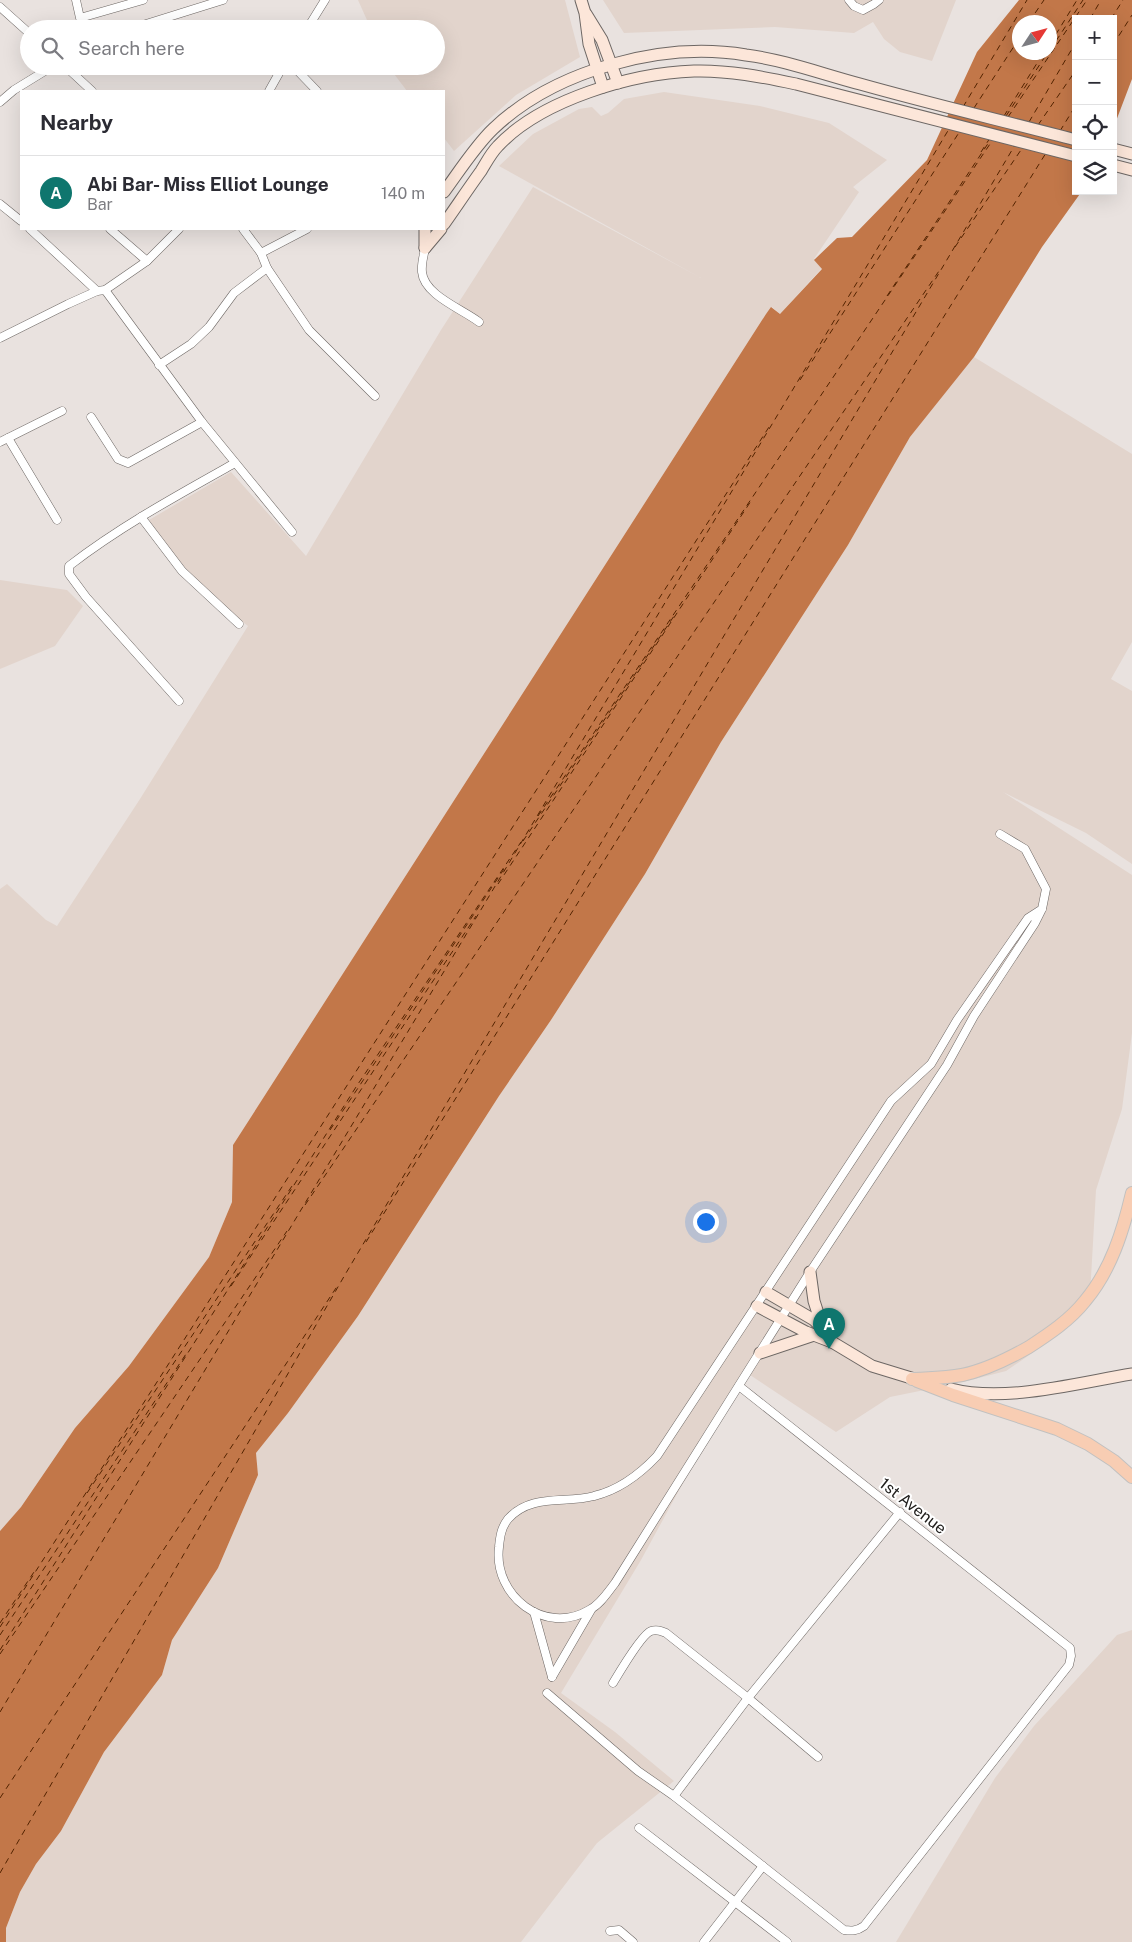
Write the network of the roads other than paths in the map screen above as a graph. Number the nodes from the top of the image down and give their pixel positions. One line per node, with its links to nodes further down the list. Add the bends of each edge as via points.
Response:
1 (76, 0): 2 (street, via 80,18)
2 (143, 0)
3 (223, 0): 10 (street)
4 (325, 0): 11 (street)
5 (581, 0): 9 (main road)
6 (849, 0): 7 (street, via 863,10)
7 (879, 0)
8 (0, 7): 12 (street)
9 (585, 13): 13 (main road); 14 (main road)
10 (159, 20)
11 (313, 20)
12 (20, 25)
13 (612, 66): 14 (main road); 19 (main road); 25 (main road, via 668,53 708,51 746,54)
14 (597, 70): 20 (main road); 31 (main road, via 557,86 492,130)
15 (38, 75): 24 (street)
16 (75, 75): 21 (street)
17 (278, 75): 22 (street)
18 (301, 75): 23 (street)
19 (618, 83): 20 (main road); 28 (main road, via 694,71 758,76)
20 (603, 87): 34 (main road, via 544,113 498,146)
21 (91, 90)
22 (270, 90)
23 (315, 90)
24 (0, 102)
25 (1072, 139)
26 (1117, 150): 27 (main road)
27 (1132, 154)
28 (1072, 155)
29 (1117, 166): 30 (main road)
30 (1132, 170)
31 (445, 191)
32 (0, 204): 33 (street)
33 (20, 220)
34 (445, 223)
35 (31, 230): 46 (street)
36 (111, 230): 44 (street)
37 (178, 230): 44 (street)
38 (244, 230): 43 (street)
39 (305, 230): 43 (street)
40 (426, 230): 42 (main road)
41 (440, 230): 42 (main road)
42 (425, 248): 47 (street, via 422,271 429,288)
43 (261, 253): 45 (street)
44 (147, 261): 46 (street)
45 (267, 268): 49 (street, via 234,293 209,327 191,344); 50 (street, via 309,330)
46 (101, 290): 48 (street); 49 (street)
47 (479, 322)
48 (0, 338)
49 (159, 365): 53 (street)
50 (375, 396)
51 (62, 410): 54 (street)
52 (91, 417): 53 (street, via 118,459 128,463)
53 (202, 422): 56 (street)
54 (8, 438): 55 (street); 58 (street)
55 (0, 442)
56 (235, 463): 57 (street); 59 (street)
57 (140, 516): 60 (street, via 182,571); 61 (street, via 69,566 69,574)
58 (57, 520)
59 (292, 532)
60 (239, 624)
61 (179, 701)
62 (1000, 834): 63 (street, via 1025,849 1046,889)
63 (1042, 909): 65 (street, via 947,1065); 66 (street, via 1028,918 956,1020 930,1064 891,1101)
64 (1132, 1193): 73 (main road, via 1123,1231 1108,1264 1085,1301 1069,1318 1019,1353 989,1368 962,1375)
65 (810, 1272): 68 (street); 70 (main road)
66 (766, 1292): 67 (street); 68 (main road)
67 (757, 1306): 69 (main road); 78 (street, via 658,1456 644,1470 616,1489 593,1497 537,1502 509,1519 501,1532 498,1568 507,1588 522,1606)
68 (789, 1306): 69 (street); 70 (main road, via 814,1320)
69 (782, 1319): 70 (main road); 71 (street)
70 (818, 1332): 71 (main road); 73 (main road, via 872,1366)
71 (760, 1353): 74 (street)
72 (1132, 1374): 73 (main road, via 1009,1394 967,1393)
73 (912, 1379): 75 (main road, via 1057,1429 1088,1444)
74 (739, 1386): 76 (street, 1st Avenue); 77 (street, via 615,1583)
75 (1132, 1477)
76 (900, 1512): 81 (street); 85 (street, 1st Avenue, via 1070,1648 1070,1665 858,1930 844,1930)
77 (592, 1610): 78 (street, via 566,1619); 78 (street, via 552,1677)
78 (534, 1612)
79 (612, 1682): 81 (street, via 643,1638 650,1631 659,1630)
80 (547, 1693): 83 (street)
81 (748, 1698): 82 (street); 83 (street)
82 (818, 1756)
83 (674, 1796): 85 (street)
84 (639, 1828): 86 (street)
85 (763, 1866): 86 (street)
86 (735, 1901): 89 (street); 90 (street)
87 (610, 1931): 88 (street, via 619,1930)
88 (633, 1942)
89 (704, 1942)
90 (787, 1942)

